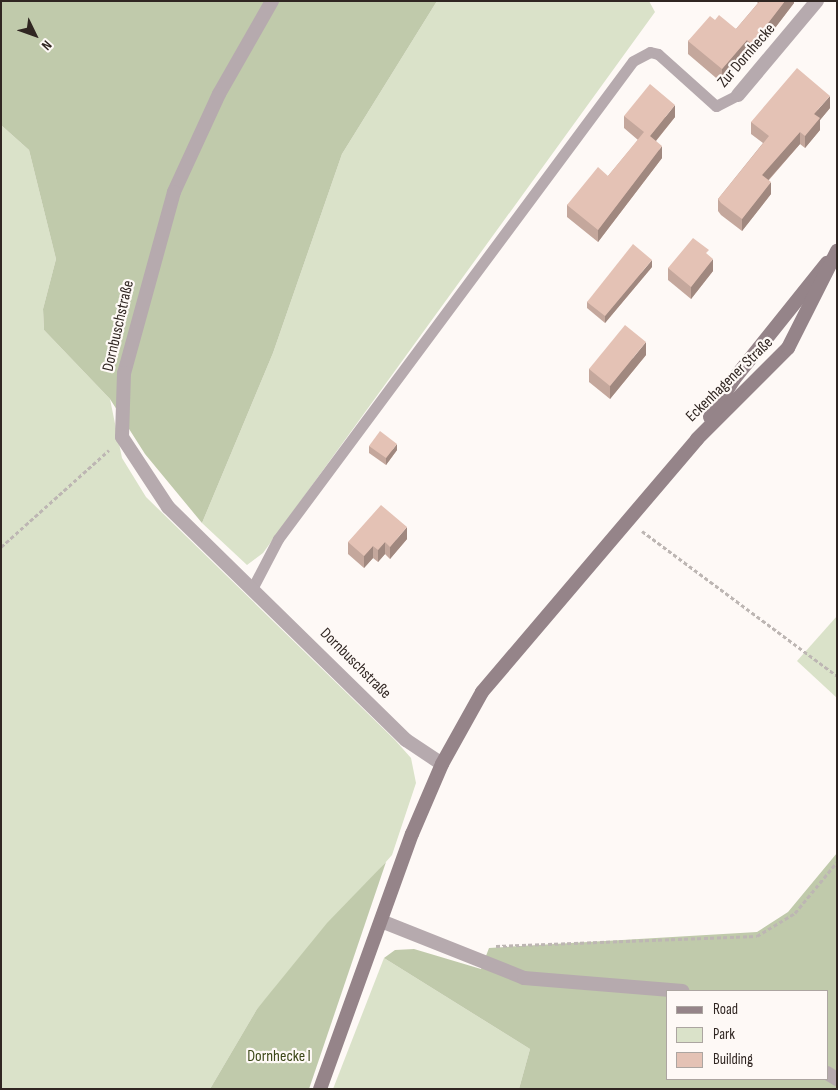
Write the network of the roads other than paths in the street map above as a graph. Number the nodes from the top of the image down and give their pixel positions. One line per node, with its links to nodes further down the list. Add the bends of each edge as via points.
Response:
1 (272, 1): 6 (street, Dornbuschstraße, via 219,94 174,192 124,373 122,437 168,508)
2 (817, 1): 3 (street, Zur Dornhecke)
3 (738, 95): 6 (lane, Zur Dornhecke, via 725,105 709,104 658,54 650,52 633,61 278,539)
4 (837, 251): 5 (main road, Eckenhagener Straße, via 734,379); 5 (main road, Eckenhagener Straße, via 788,348)
5 (697, 439): 7 (main road, via 482,692)
6 (252, 587): 7 (street, Dornbuschstraße, via 406,740)
7 (442, 764): 8 (main road)
8 (381, 921): 9 (street, via 524,978); 10 (main road)
9 (670, 990)
10 (320, 1089)

